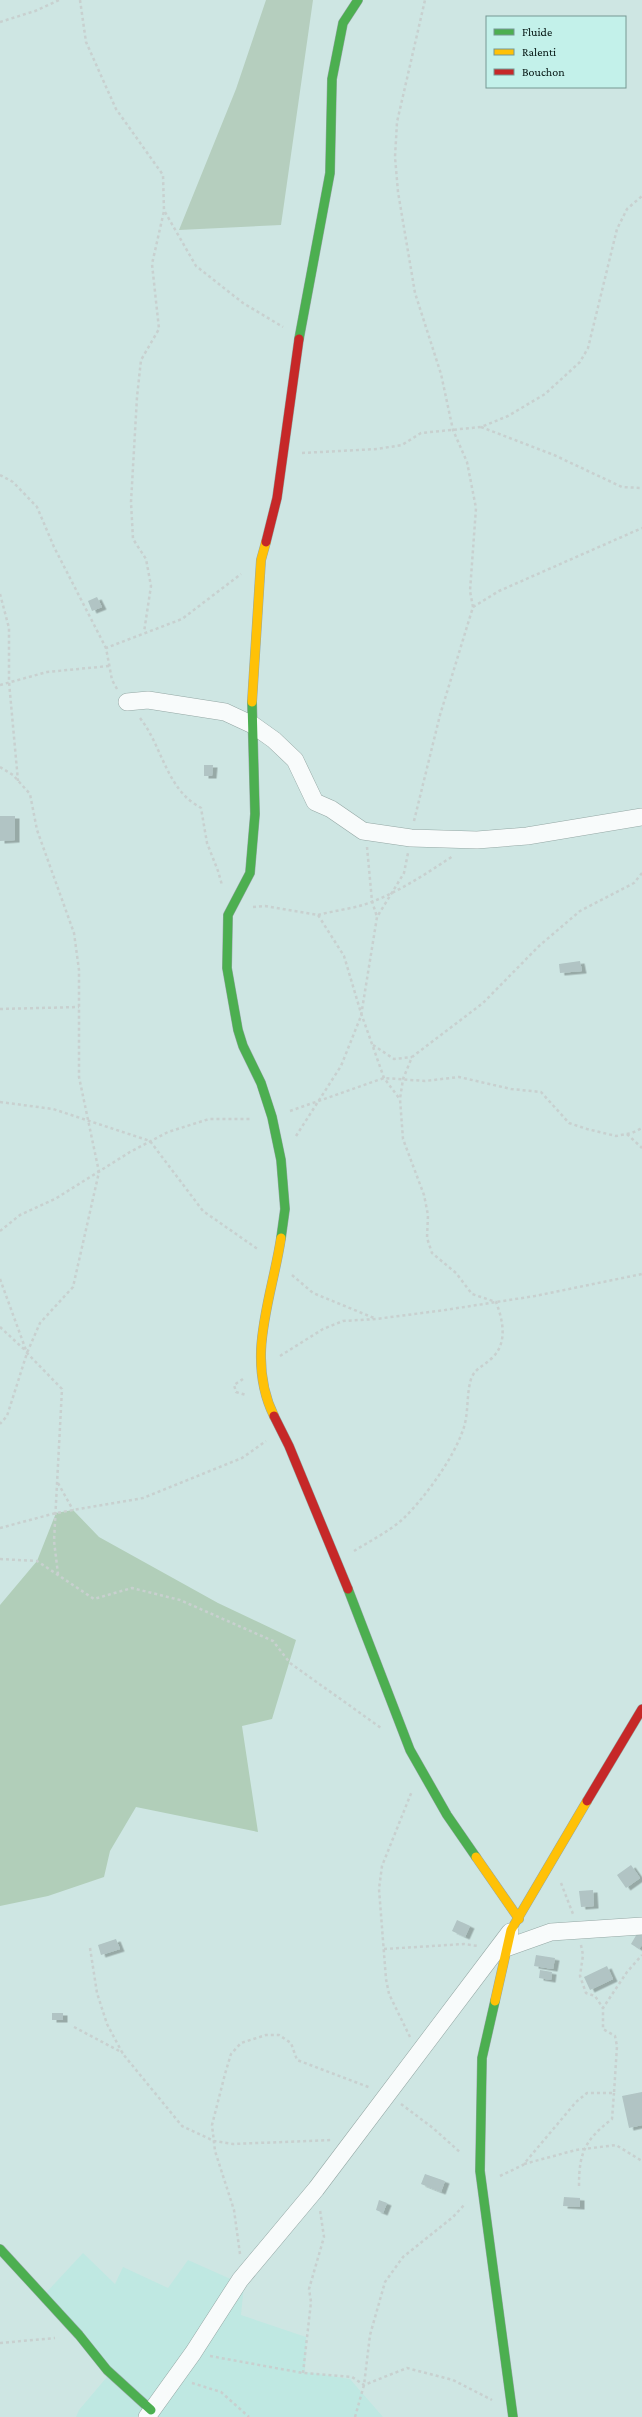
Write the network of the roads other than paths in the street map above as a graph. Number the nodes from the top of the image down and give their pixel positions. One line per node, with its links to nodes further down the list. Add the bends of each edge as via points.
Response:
1 (358, 0): 3 (street, via 343,23 332,79 330,173 300,338 277,498 261,560 256,610)
2 (127, 702): 3 (street, via 148,700 225,712)
3 (253, 725): 4 (street, via 295,760 315,802 331,809 363,831 411,838 477,840 527,836); 6 (street, via 254,814 250,873 228,915 226,935 227,968 240,1036 261,1083 272,1117 281,1160 285,1209 263,1324 260,1368 265,1398 281,1430 364,1628 410,1750)
4 (642, 817)
5 (642, 1709): 6 (street)
6 (515, 1925): 8 (street)
7 (642, 1926): 8 (street, via 551,1932)
8 (501, 1948): 10 (street, via 316,2189 240,2280 193,2353); 11 (street, via 482,2058 480,2171)
9 (0, 2249): 10 (street, via 79,2335 107,2370)
10 (149, 2413)
11 (513, 2417)

